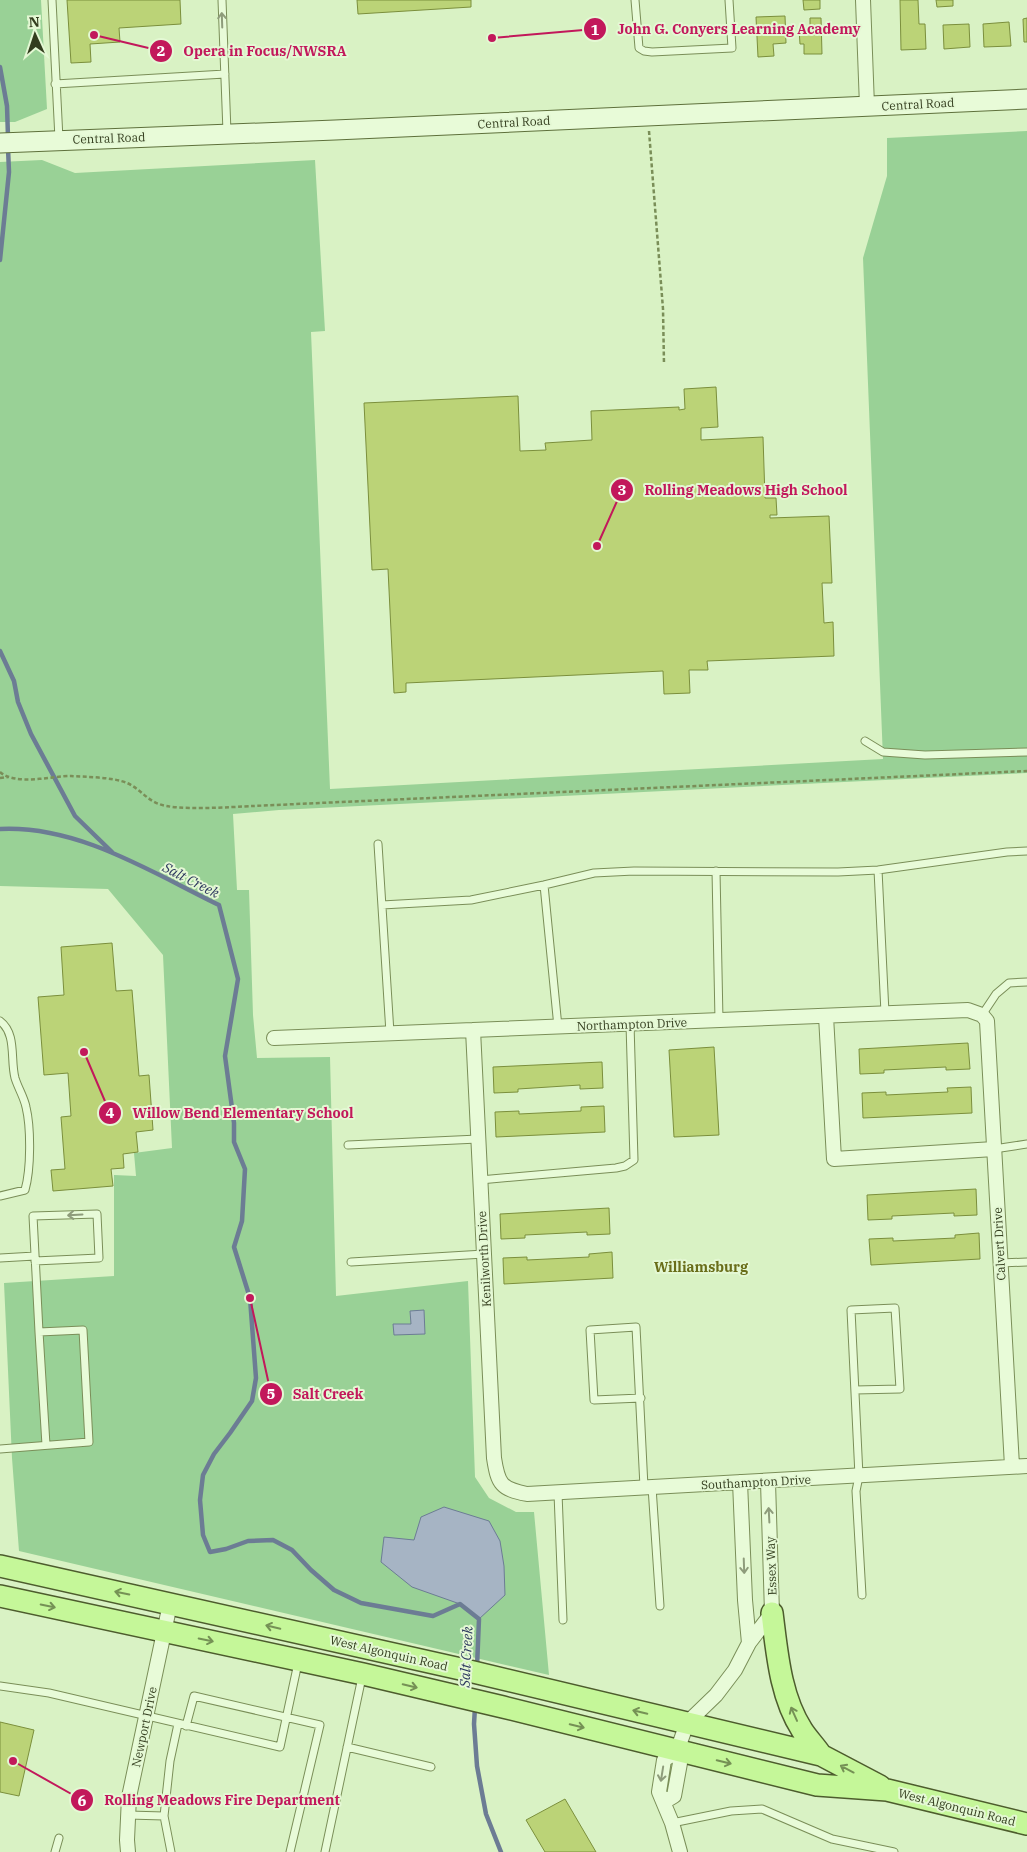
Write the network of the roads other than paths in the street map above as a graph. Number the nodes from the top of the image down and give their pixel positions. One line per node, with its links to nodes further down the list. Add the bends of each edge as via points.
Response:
1 (52, 0): 7 (lane)
2 (222, 0): 6 (lane, one-way to 2)
3 (635, 0): 4 (lane, via 639,48 652,52 732,48)
4 (729, 0)
5 (863, 0): 9 (street)
6 (224, 74): 7 (lane); 10 (lane)
7 (55, 84): 11 (lane)
8 (1027, 99): 9 (street, Central Road)
9 (867, 106): 10 (street, Central Road)
10 (227, 134): 11 (street, Central Road)
11 (59, 140): 12 (street, Central Road)
12 (0, 143)
13 (865, 741): 14 (lane, via 883,752 925,755)
14 (1027, 752)
15 (378, 844): 20 (lane)
16 (1027, 851): 17 (lane)
17 (878, 870): 18 (lane); 22 (lane)
18 (716, 871): 19 (lane, via 594,873); 25 (lane)
19 (544, 886): 20 (lane, via 471,900); 28 (lane)
20 (382, 905): 30 (lane)
21 (1027, 982): 24 (lane, via 1009,983 996,994)
22 (885, 1013): 23 (street, Northampton Drive); 24 (street, Northampton Drive, via 968,1010)
23 (826, 1016): 25 (street, Northampton Drive); 35 (street, via 834,1159)
24 (984, 1018): 35 (street, Calvert Drive)
25 (719, 1020): 27 (street, Northampton Drive)
26 (0, 1021): 37 (lane, via 7,1026 11,1039 15,1078 26,1106 29,1176 25,1190)
27 (630, 1024): 28 (street, Northampton Drive); 36 (lane, via 634,1160 616,1168)
28 (558, 1027): 29 (street, Northampton Drive)
29 (473, 1030): 30 (street, Northampton Drive); 32 (street, Kenilworth Drive)
30 (390, 1033): 31 (street, Northampton Drive)
31 (274, 1038)
32 (478, 1139): 34 (lane); 36 (street, Kenilworth Drive)
33 (1027, 1144): 35 (lane)
34 (348, 1145)
35 (994, 1148): 43 (street, Calvert Drive)
36 (480, 1180): 38 (street, Kenilworth Drive)
37 (0, 1196)
38 (484, 1254): 41 (lane); 54 (street, Kenilworth Drive, via 494,1458)
39 (0, 1258): 40 (lane)
40 (35, 1259): 40 (lane, one-way to 40, via 99,1258 97,1214 33,1216); 44 (lane)
41 (351, 1262)
42 (1027, 1262): 43 (lane)
43 (1000, 1263): 49 (street, Calvert Drive)
44 (39, 1332): 47 (lane); 47 (lane, via 83,1330 89,1442)
45 (855, 1390): 45 (lane, via 851,1310 895,1308 900,1389); 51 (lane)
46 (641, 1398): 46 (lane, via 636,1327 590,1330 594,1400); 55 (lane)
47 (46, 1445): 48 (lane)
48 (0, 1449)
49 (1012, 1466): 50 (street, Southampton Drive); 51 (street, Southampton Drive)
50 (1027, 1466)
51 (860, 1476): 53 (street, Southampton Drive); 59 (lane, via 856,1491)
52 (740, 1482): 53 (street, Southampton Drive); 55 (street, Southampton Drive); 65 (street, Essex Way, one-way to 65)
53 (768, 1482): 62 (street, Essex Way, one-way to 53)
54 (502, 1486): 56 (street, Southampton Drive, via 527,1494)
55 (648, 1487): 56 (street, Southampton Drive); 61 (lane)
56 (558, 1492): 63 (lane)
57 (0, 1566): 60 (main road, West Algonquin Road, one-way to 57)
58 (0, 1596): 64 (main road, West Algonquin Road, one-way to 64)
59 (862, 1596)
60 (170, 1604): 64 (street, Newport Drive); 71 (main road, West Algonquin Road, one-way to 60)
61 (660, 1606)
62 (772, 1613): 65 (street, Essex Way); 75 (main road, one-way to 62, via 801,1729 786,1696)
63 (563, 1620)
64 (164, 1631): 66 (main road, West Algonquin Road, one-way to 66); 69 (street, Newport Drive)
65 (748, 1643): 71 (street, Essex Way, via 735,1670 716,1695)
66 (299, 1660): 67 (main road, West Algonquin Road); 70 (lane)
67 (363, 1674): 73 (lane); 74 (main road, West Algonquin Road, one-way to 74)
68 (0, 1686): 69 (lane, via 49,1692)
69 (146, 1715): 72 (lane); 78 (street, Newport Drive)
70 (287, 1718): 72 (lane, via 194,1696); 72 (lane, via 280,1747); 86 (lane, via 320,1725)
71 (687, 1723): 74 (street, Essex Way); 75 (main road, West Algonquin Road)
72 (182, 1725): 79 (lane, via 170,1761)
73 (347, 1747): 76 (lane); 87 (lane)
74 (677, 1751): 77 (main road, West Algonquin Road, one-way to 77, via 818,1785); 80 (street, Essex Way, via 664,1760 659,1792)
75 (821, 1755): 77 (main road, West Algonquin Road, one-way to 75)
76 (431, 1767)
77 (886, 1790): 81 (main road, West Algonquin Road)
78 (128, 1815): 79 (lane); 84 (street, Newport Drive)
79 (164, 1816): 85 (lane)
80 (672, 1823): 88 (street, Essex Way); 89 (lane, via 731,1811 762,1809 832,1839)
81 (1027, 1824)
82 (59, 1838): 83 (lane)
83 (56, 1852)
84 (128, 1852)
85 (171, 1852)
86 (290, 1852)
87 (325, 1852)
88 (680, 1852)
89 (894, 1852)

